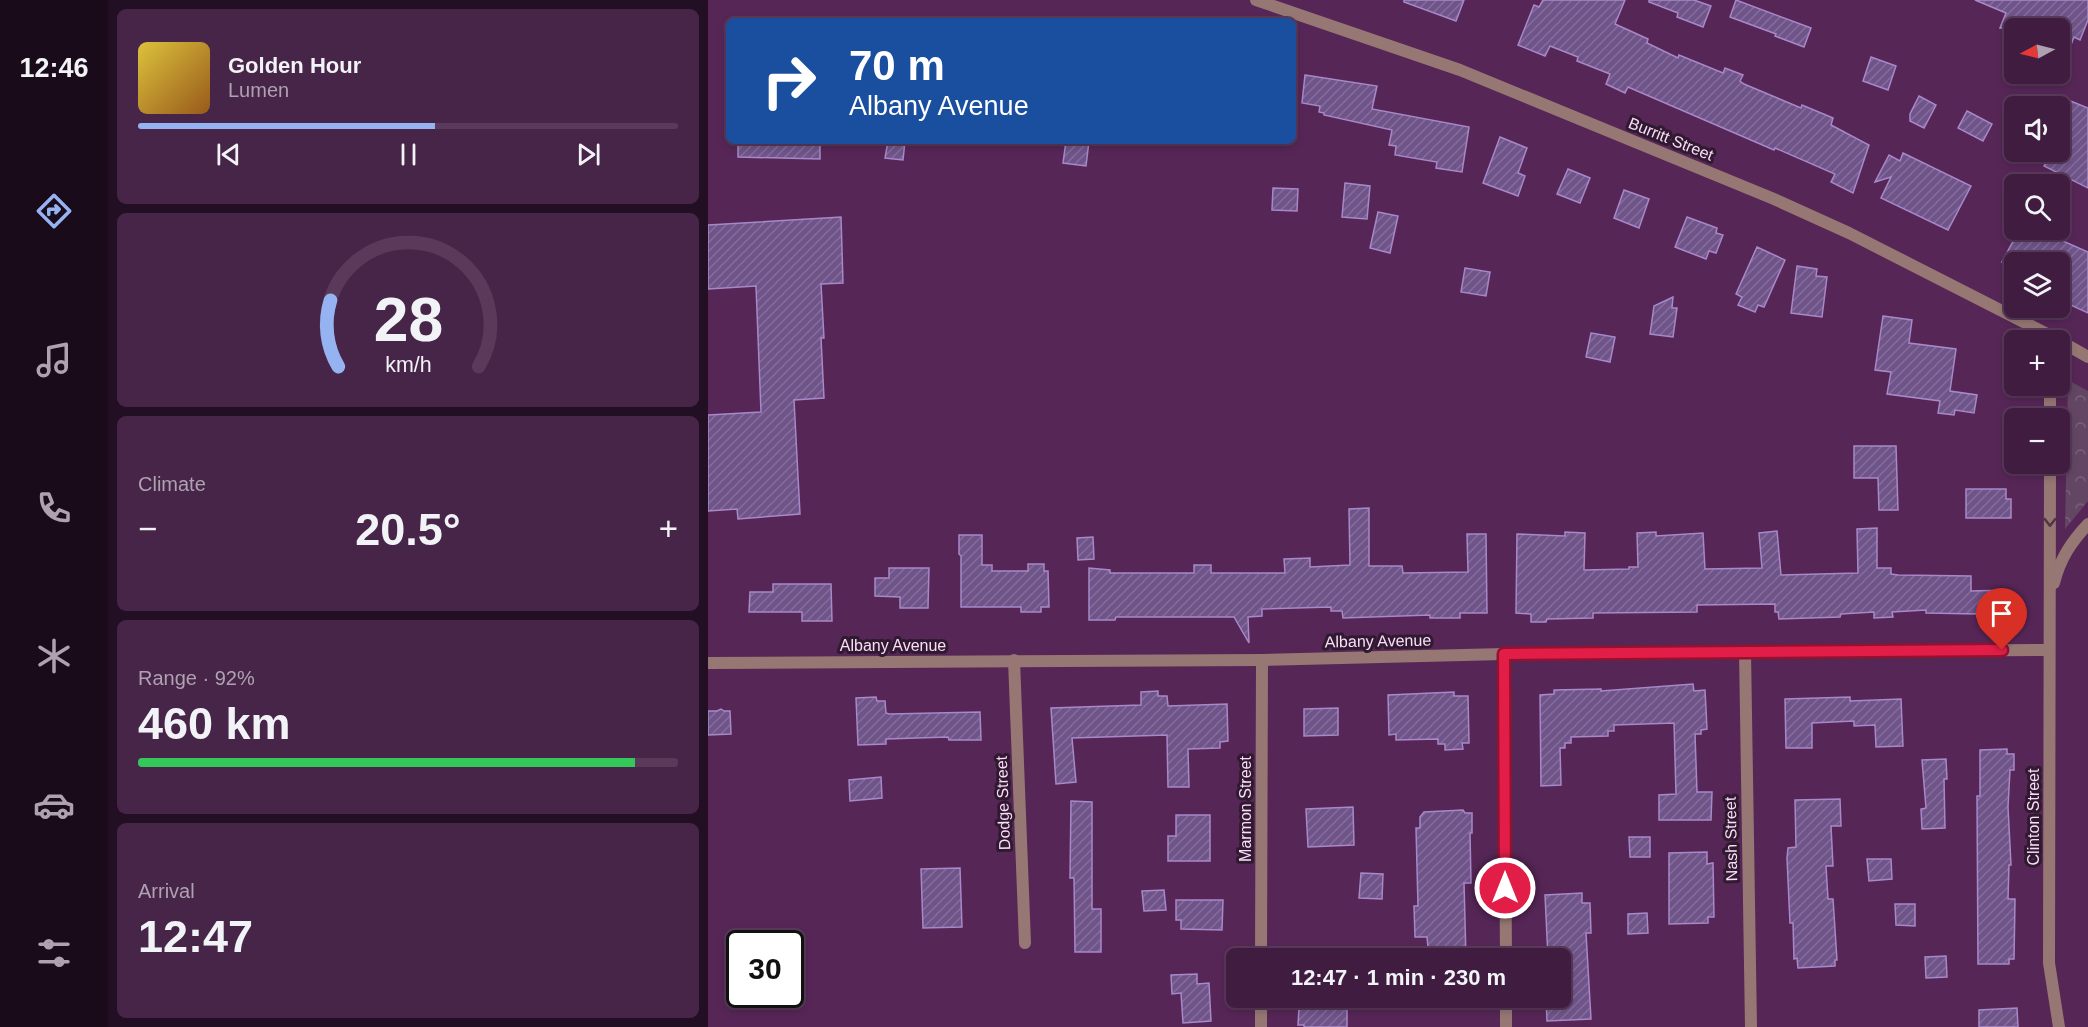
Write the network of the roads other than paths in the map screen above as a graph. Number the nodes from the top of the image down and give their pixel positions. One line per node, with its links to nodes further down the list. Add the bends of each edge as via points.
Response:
1 (1256, 0): 2 (street, Burritt Street, via 1460,70 1780,201)
2 (2038, 330)
3 (2070, 347): 4 (street, Burritt Street)
4 (2088, 357)
5 (2050, 474): 7 (street, Clinton Street, one-way to 7)
6 (2088, 524): 7 (street, Clinton Street, via 2063,556)
7 (2050, 605): 8 (street, Clinton Street)
8 (2049, 650): 9 (street, Albany Avenue); 22 (street, Clinton Street, via 2049,963)
9 (1745, 651): 10 (street, Albany Avenue); 21 (street, Nash Street)
10 (1504, 654): 12 (street, Albany Avenue); 16 (street)
11 (1014, 660): 12 (street, Albany Avenue); 13 (street, Albany Avenue); 14 (street, Dodge Street)
12 (1262, 660): 15 (street, Marmon Street)
13 (708, 663)
14 (1025, 944)
15 (1261, 948)
16 (1506, 948)
17 (1261, 1008): 19 (street)
18 (1506, 1008): 20 (street)
19 (1261, 1027)
20 (1506, 1027)
21 (1751, 1027)
22 (2059, 1027)

